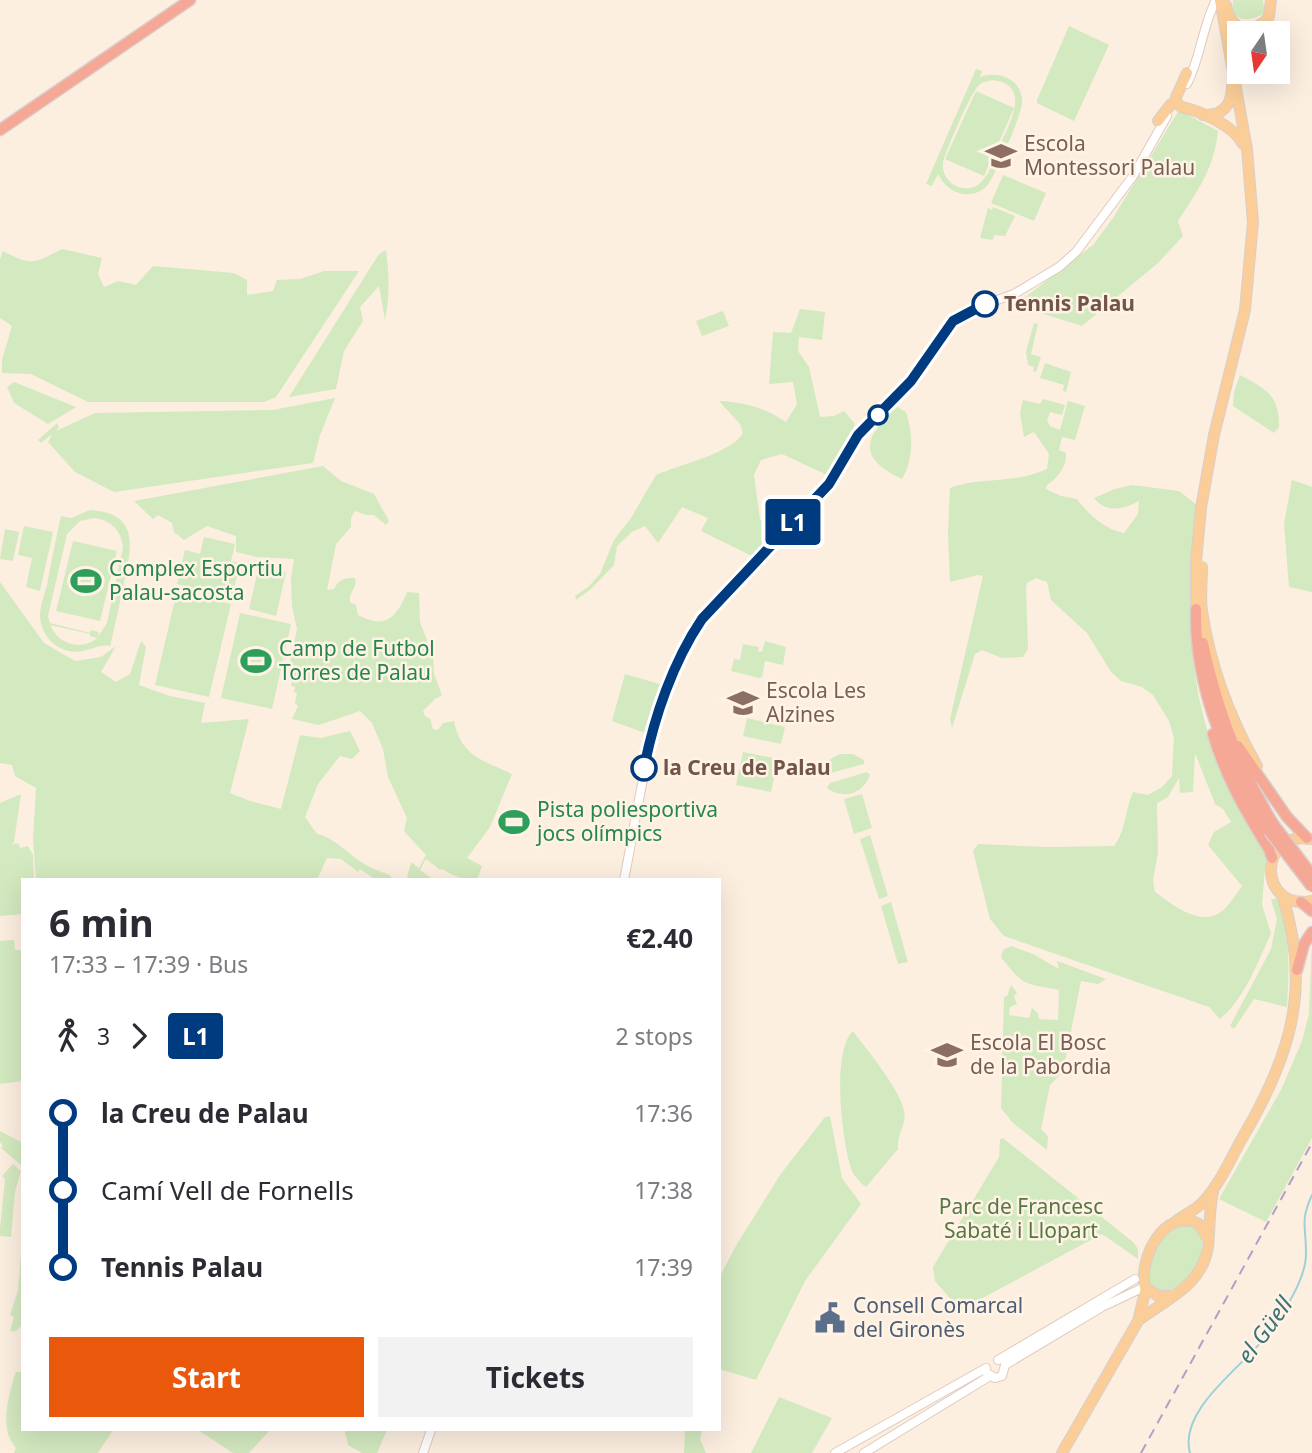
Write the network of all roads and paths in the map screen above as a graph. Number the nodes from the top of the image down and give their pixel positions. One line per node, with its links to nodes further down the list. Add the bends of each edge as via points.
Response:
1 (190, 0): 14 (highway)
2 (1220, 0): 4 (main road, via 1239,27 1253,28); 5 (main road); 6 (street, via 1207,20)
3 (1271, 0): 4 (main road)
4 (1268, 19)
5 (1227, 30)
6 (1201, 43): 7 (street); 10 (street)
7 (1187, 73): 10 (main road); 13 (street)
8 (1234, 84): 12 (main road, via 1227,107)
9 (1237, 84): 15 (main road)
10 (1182, 102): 11 (main road); 12 (main road); 13 (main road, via 1171,104)
11 (1169, 111): 16 (street)
12 (1199, 115): 15 (main road, via 1234,131)
13 (1158, 121): 16 (street)
14 (0, 131)
15 (1248, 154): 17 (main road, via 1253,222 1248,294)
16 (1141, 161): 26 (street, via 1070,258 1014,294 953,321 911,381 858,435 829,484 706,613 673,672 645,760)
17 (1214, 435): 18 (main road, via 1198,536); 21 (main road, via 1203,531 1202,608 1226,701)
18 (1196, 609): 19 (highway); 20 (highway)
19 (1200, 663): 22 (highway, via 1237,776); 24 (highway, via 1218,751)
20 (1214, 689): 21 (highway, via 1237,745); 22 (highway, via 1228,735)
21 (1267, 789): 23 (highway)
22 (1272, 828): 25 (highway, bridge); 27 (highway, bridge, via 1294,867)
23 (1309, 839): 24 (main road, via 1286,842)
24 (1272, 858): 28 (main road, via 1271,878)
25 (1312, 875)
26 (624, 878)
27 (1312, 887)
28 (1282, 895): 29 (main road); 31 (main road)
29 (1304, 902): 30 (highway); 31 (main road)
30 (1312, 911)
31 (1292, 926): 33 (main road)
32 (1312, 932): 33 (highway)
33 (1297, 970): 34 (main road, via 1295,1015 1281,1066)
34 (1214, 1189): 35 (main road); 36 (main road)
35 (1175, 1222): 36 (main road, via 1199,1224); 37 (main road, via 1152,1246)
36 (1208, 1242): 39 (main road, via 1198,1273)
37 (1139, 1276): 38 (main road); 41 (street)
38 (1144, 1288): 39 (main road, via 1161,1297); 40 (main road); 41 (street)
39 (1176, 1295): 40 (main road)
40 (1138, 1321): 47 (main road)
41 (1001, 1362): 42 (street, via 989,1361); 42 (street, via 1002,1376 995,1378)
42 (988, 1372): 45 (street); 46 (street)
43 (431, 1431): 44 (street)
44 (423, 1453)
45 (835, 1453)
46 (864, 1453)
47 (1062, 1453)

